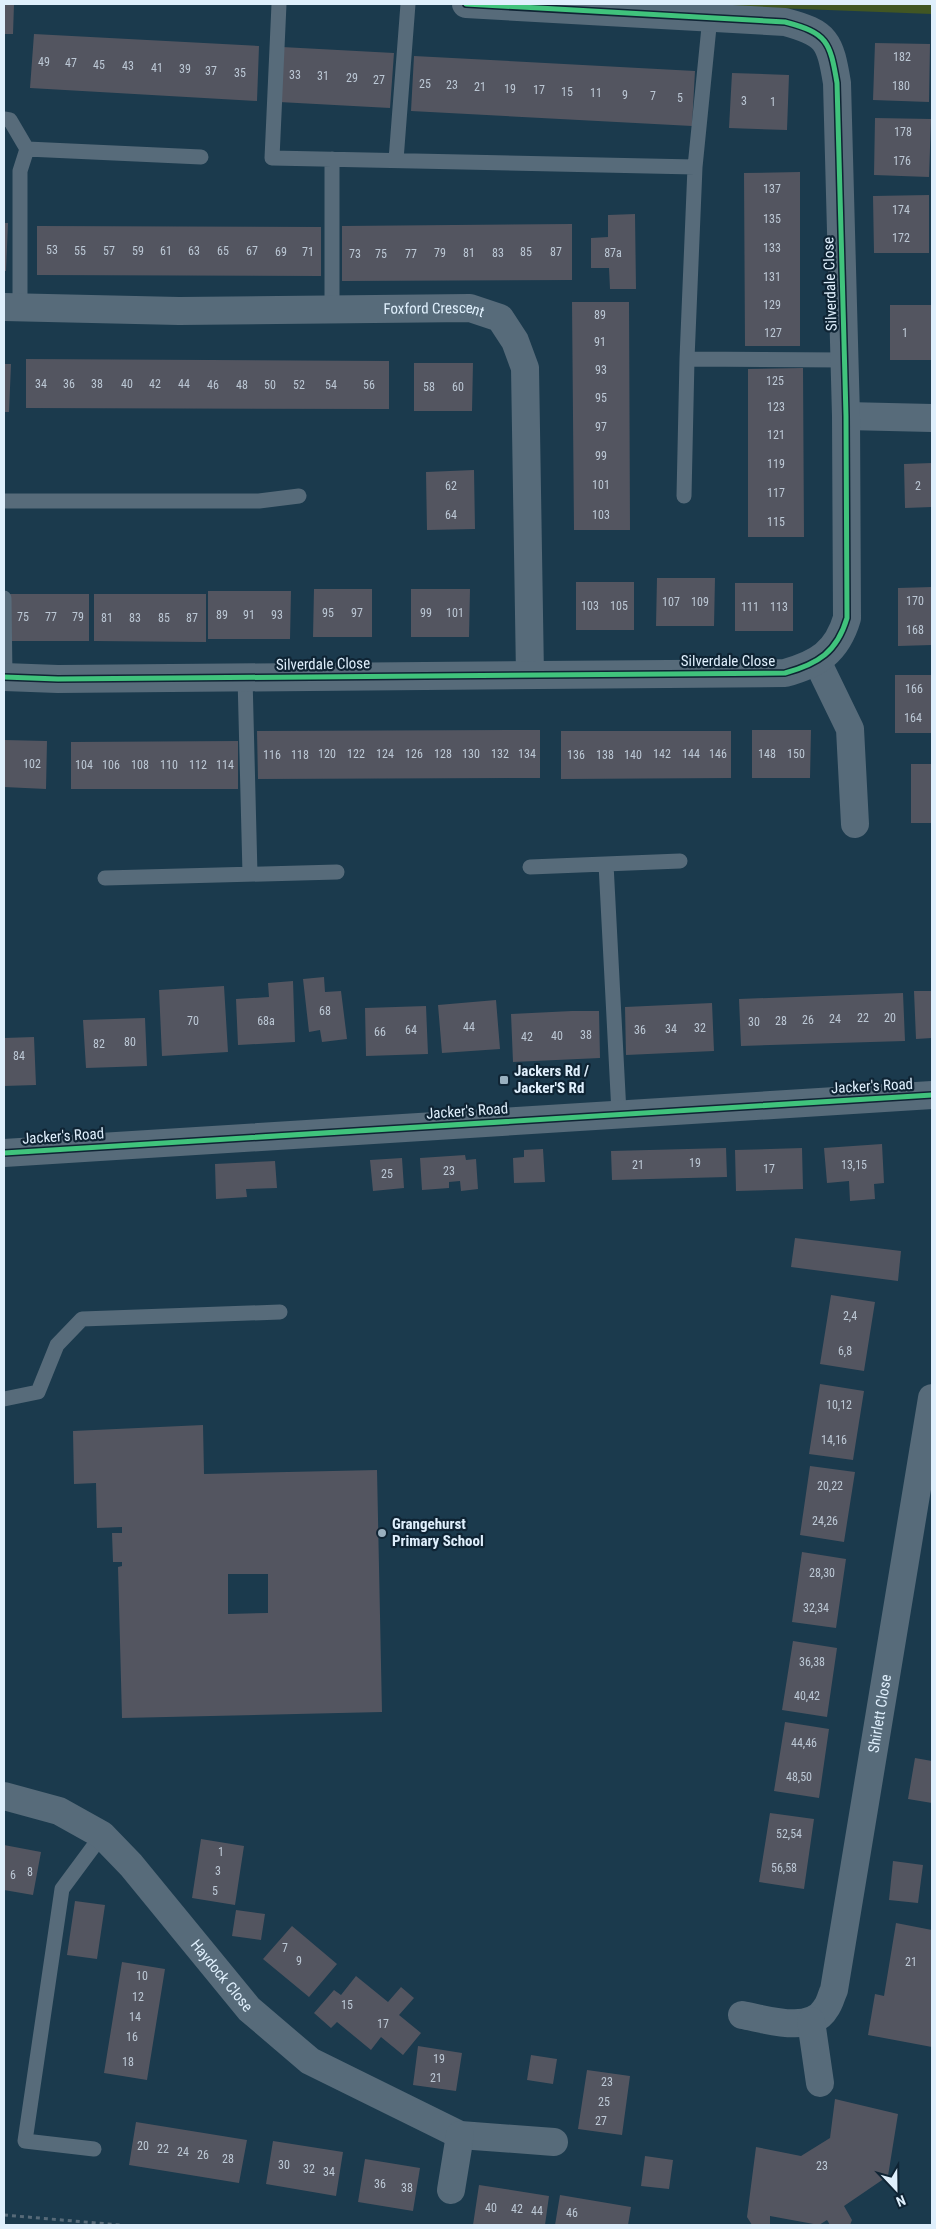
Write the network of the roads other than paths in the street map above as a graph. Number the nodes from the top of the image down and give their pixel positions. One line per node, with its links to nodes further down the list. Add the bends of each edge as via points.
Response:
1 (279, 4): 8 (lane, via 272,158)
2 (408, 4): 9 (lane)
3 (466, 4): 4 (street)
4 (710, 18): 10 (lane); 14 (street, Silverdale Close, via 785,22 809,28 826,41 833,57 837,82)
5 (4, 120): 6 (lane, via 10,120)
6 (27, 149): 7 (lane); 11 (lane, via 20,171)
7 (201, 157)
8 (332, 159): 9 (lane); 12 (lane)
9 (396, 160): 10 (lane)
10 (695, 167): 13 (lane)
11 (12, 307): 12 (street, Foxford Crescent)
12 (332, 310): 22 (street, Foxford Crescent, via 470,308 500,318 515,341 525,368)
13 (687, 359): 14 (lane); 18 (lane)
14 (845, 360): 15 (street, Silverdale Close)
15 (846, 416): 16 (street); 21 (street, Silverdale Close, via 847,618 842,635)
16 (932, 418)
17 (299, 496): 19 (lane, via 259,501)
18 (684, 496)
19 (4, 501)
20 (4, 598): 23 (lane)
21 (817, 661): 22 (street, Silverdale Close, via 785,673); 25 (street, via 850,729)
22 (530, 675): 24 (street, Silverdale Close)
23 (4, 677): 24 (street, Silverdale Close)
24 (245, 677): 30 (lane)
25 (855, 824)
26 (680, 861): 27 (lane)
27 (606, 864): 28 (lane); 33 (lane)
28 (530, 867)
29 (337, 872): 30 (lane)
30 (250, 874): 31 (lane)
31 (105, 878)
32 (932, 1096): 33 (street, Jacker's Road)
33 (619, 1113): 34 (street, Jacker's Road)
34 (4, 1153)
35 (280, 1312): 37 (lane, via 82,1319 56,1345 38,1392)
36 (932, 1398): 41 (street, Shirlett Close, via 834,1990 826,2010)
37 (4, 1399)
38 (4, 1796): 39 (street, Haydock Close, via 59,1811)
39 (102, 1835): 43 (street, Haydock Close, via 131,1865 249,2009 310,2061); 45 (lane, via 62,1889 25,2141)
40 (742, 2015): 41 (street, via 796,2024)
41 (811, 2021): 42 (street)
42 (820, 2083)
43 (460, 2135): 44 (street, Haydock Close); 46 (street)
44 (554, 2142)
45 (94, 2149)
46 (450, 2190)

